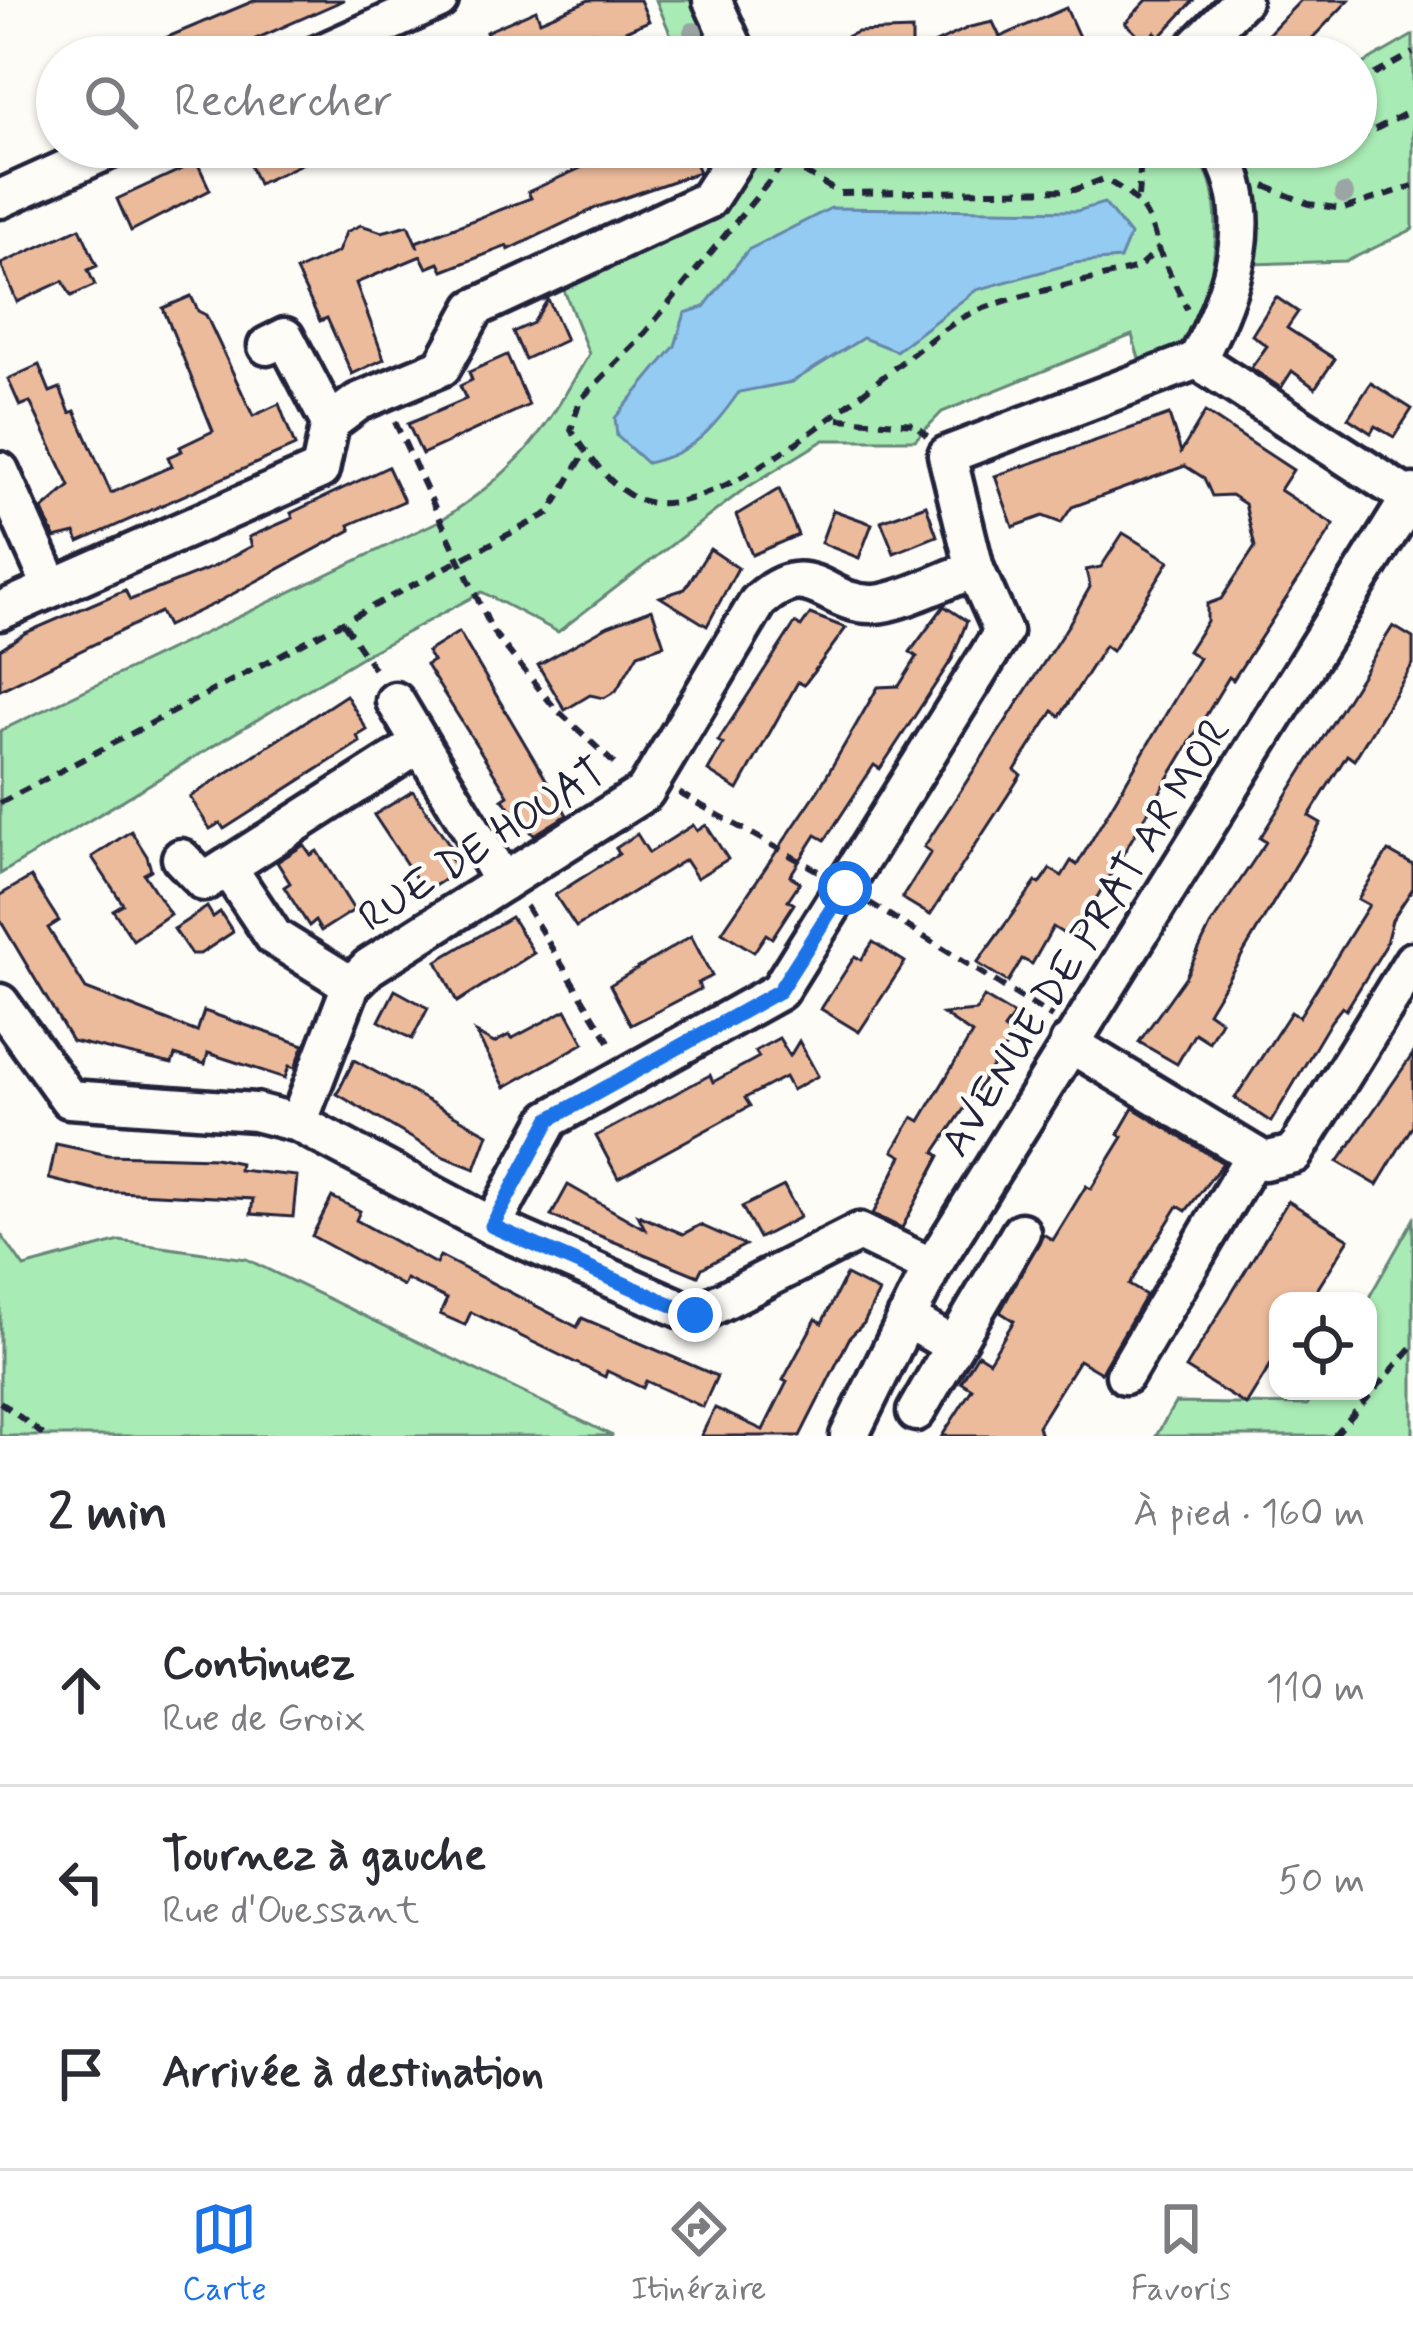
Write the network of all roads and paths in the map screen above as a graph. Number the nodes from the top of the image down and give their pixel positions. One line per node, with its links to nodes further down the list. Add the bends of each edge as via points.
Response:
1 (439, 0): 4 (street)
2 (712, 0): 5 (street)
3 (1242, 0): 6 (street)
4 (360, 36)
5 (728, 36)
6 (1207, 36)
7 (1411, 55): 8 (path); 9 (path)
8 (1413, 69)
9 (1377, 74)
10 (1413, 110): 11 (path)
11 (1377, 128)
12 (69, 168): 21 (street)
13 (729, 168): 26 (street, via 708,200 475,308 442,367 371,395)
14 (780, 168): 27 (path, via 580,400 571,430)
15 (798, 168): 20 (path, via 839,193 1075,190 1104,179)
16 (1140, 168): 20 (path)
17 (1228, 168): 19 (street)
18 (1413, 186): 19 (path, via 1343,208 1309,204 1273,186)
19 (1238, 190): 24 (street, via 1243,223 1227,294)
20 (1138, 196): 22 (path)
21 (0, 200)
22 (1158, 249): 24 (path); 25 (path, via 1138,268 964,316)
23 (267, 346): 26 (street, via 285,337)
24 (1203, 348): 28 (street); 30 (street)
25 (835, 419): 27 (path, via 706,492 650,502 631,496); 28 (path, via 915,424)
26 (329, 423): 32 (street, via 320,470)
27 (586, 451): 34 (path, via 549,513)
28 (947, 455): 31 (street)
29 (5, 466): 32 (street)
30 (1412, 497): 44 (street, AVENUE DE PRAT AR MOR)
31 (975, 569): 40 (street, RUE DE HOUAT, via 872,604 802,579 776,586 758,602 645,792); 45 (street, via 1004,632 779,991)
32 (52, 588): 33 (street)
33 (0, 611)
34 (344, 624): 35 (path); 37 (path)
35 (395, 701): 36 (street)
36 (420, 744): 39 (street); 40 (street)
37 (0, 803)
38 (182, 858): 39 (street, via 204,883)
39 (228, 868): 42 (street, via 274,938)
40 (503, 882): 42 (street, RUE DE HOUAT); 45 (path, via 518,893)
41 (1413, 962): 47 (street, via 1294,1154 1264,1161)
42 (351, 985): 46 (street, RUE DE HOUAT)
43 (0, 1003): 46 (street, via 68,1099 255,1112)
44 (1069, 1042): 47 (street); 50 (street, AVENUE DE PRAT AR MOR)
45 (627, 1072): 48 (street, via 550,1119)
46 (298, 1123): 48 (street)
47 (1254, 1155): 54 (street)
48 (492, 1226): 50 (street, via 695,1315 859,1232)
49 (1021, 1232): 52 (street)
50 (932, 1267): 51 (street, AVENUE DE PRAT AR MOR)
51 (906, 1318): 52 (street); 58 (street, AVENUE DE PRAT AR MOR)
52 (954, 1346): 56 (street)
53 (1413, 1346): 59 (path)
54 (1125, 1375)
55 (0, 1402): 57 (path)
56 (916, 1412)
57 (45, 1436)
58 (849, 1436)
59 (1334, 1436)

